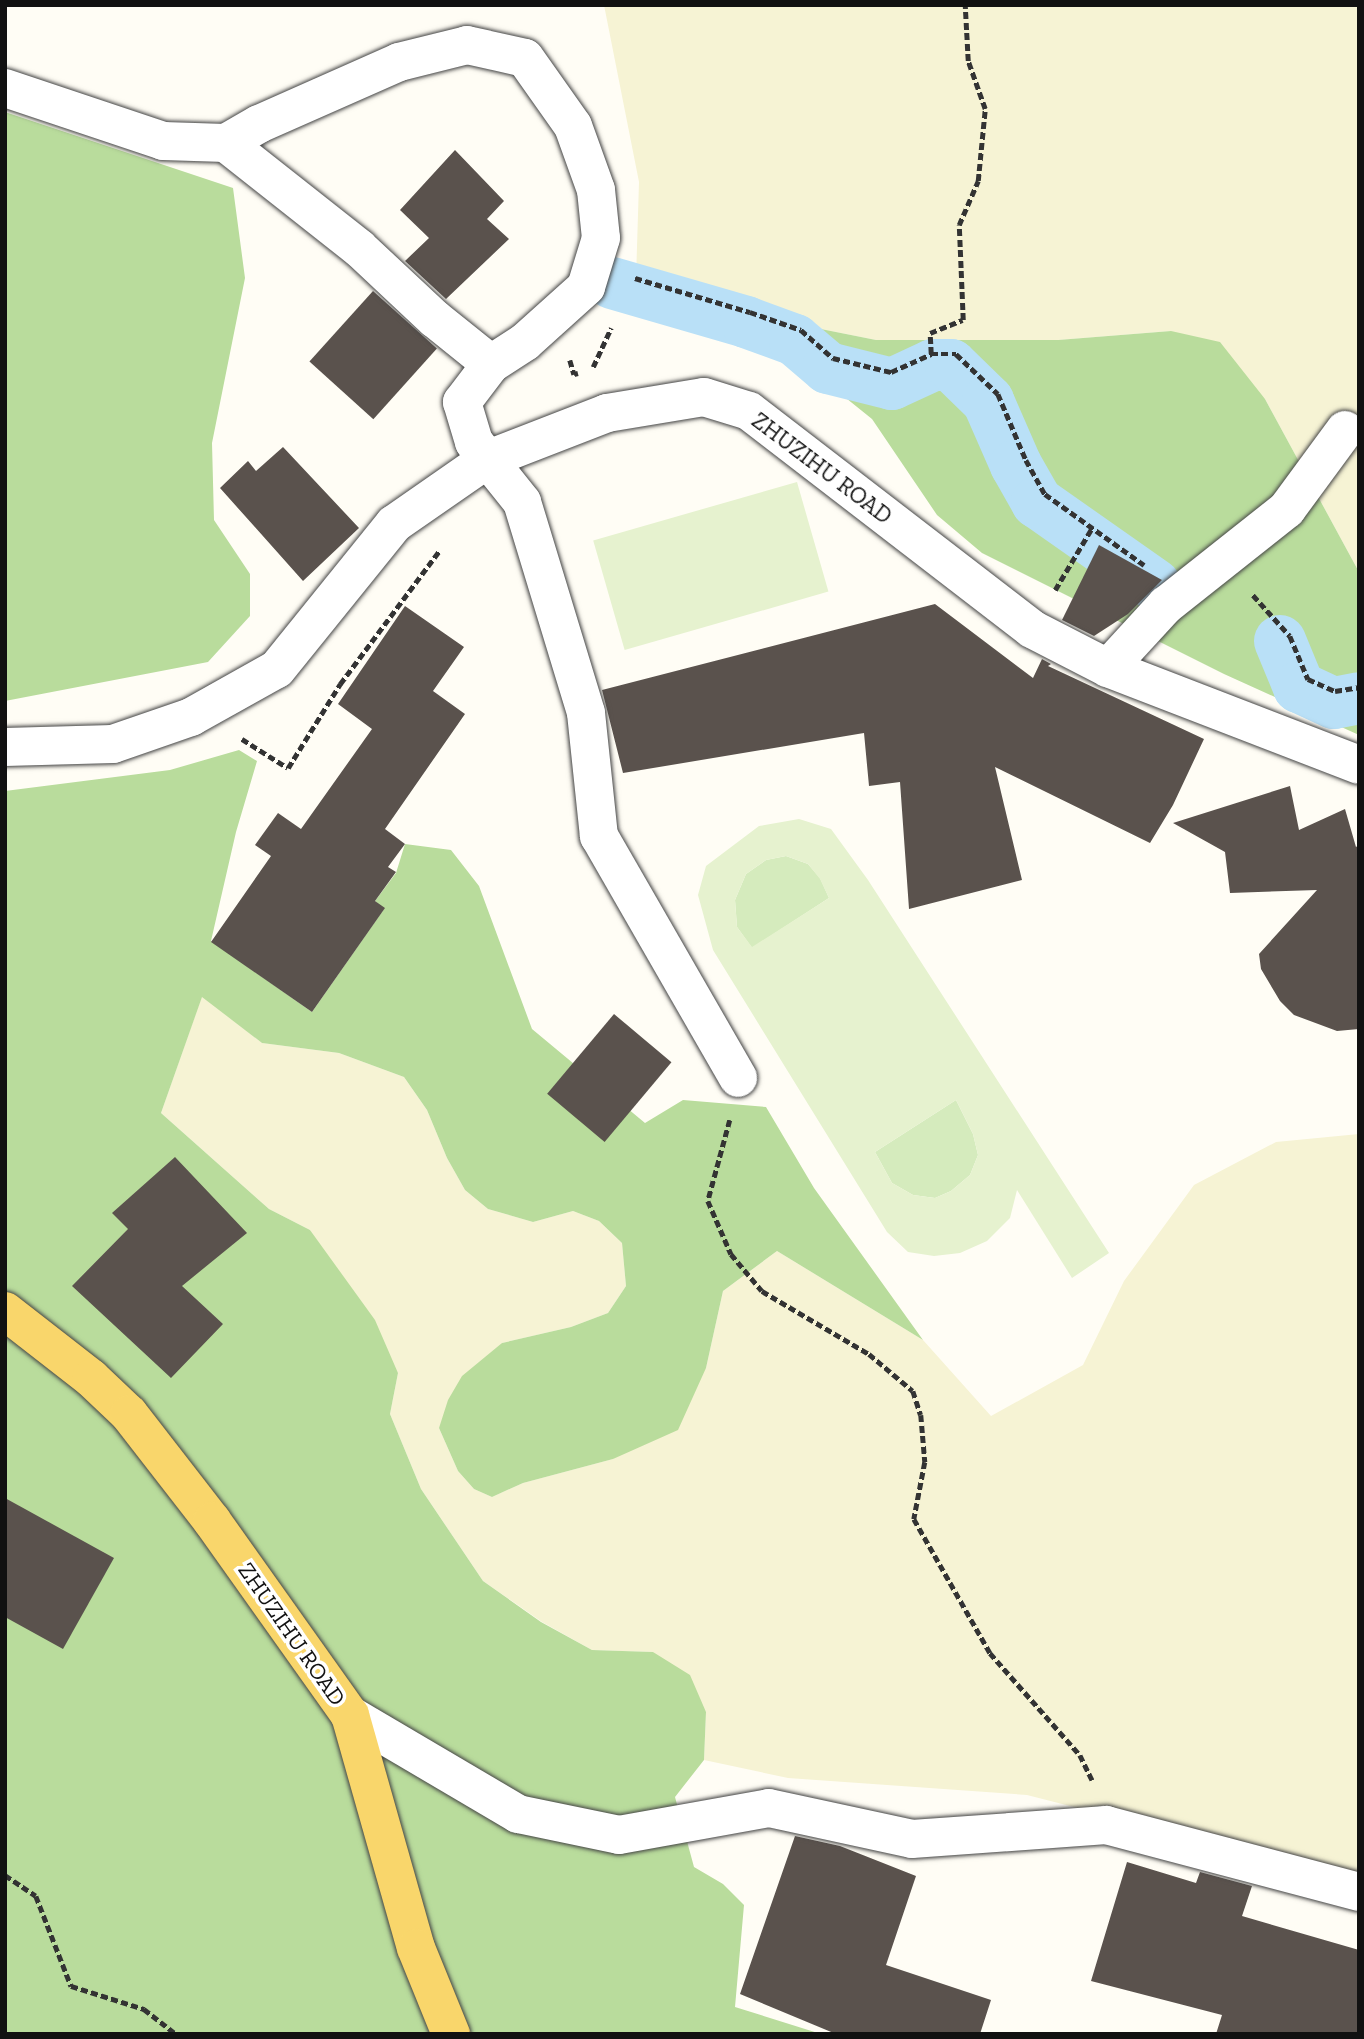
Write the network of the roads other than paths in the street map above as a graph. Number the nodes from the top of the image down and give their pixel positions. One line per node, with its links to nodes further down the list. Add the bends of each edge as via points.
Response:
1 (5, 88): 2 (street, via 163,141)
2 (226, 144): 3 (street, via 359,248); 3 (street, via 259,124 399,62 467,45 525,58 573,126 596,190 601,238 586,287 525,342)
3 (491, 364): 5 (street, via 462,402 474,442)
4 (1345, 430): 6 (street, via 1287,509 1166,605)
5 (486, 460): 6 (street, ZHUZIHU ROAD, via 607,413 704,397 749,411 1032,629); 7 (street, ZHUZIHU ROAD, via 394,524 277,669 191,717 113,744); 9 (street, via 522,502 586,713 599,836)
6 (1108, 668): 8 (street, ZHUZIHU ROAD)
7 (5, 747)
8 (1359, 765)
9 (738, 1078)
10 (5, 1311): 11 (main road, ZHUZIHU ROAD, via 129,1414 212,1521)
11 (350, 1715): 12 (street, via 518,1814 619,1835 769,1808 912,1839 1106,1825); 13 (main road, ZHUZIHU ROAD, via 416,1948)
12 (1359, 1892)
13 (451, 2034)

